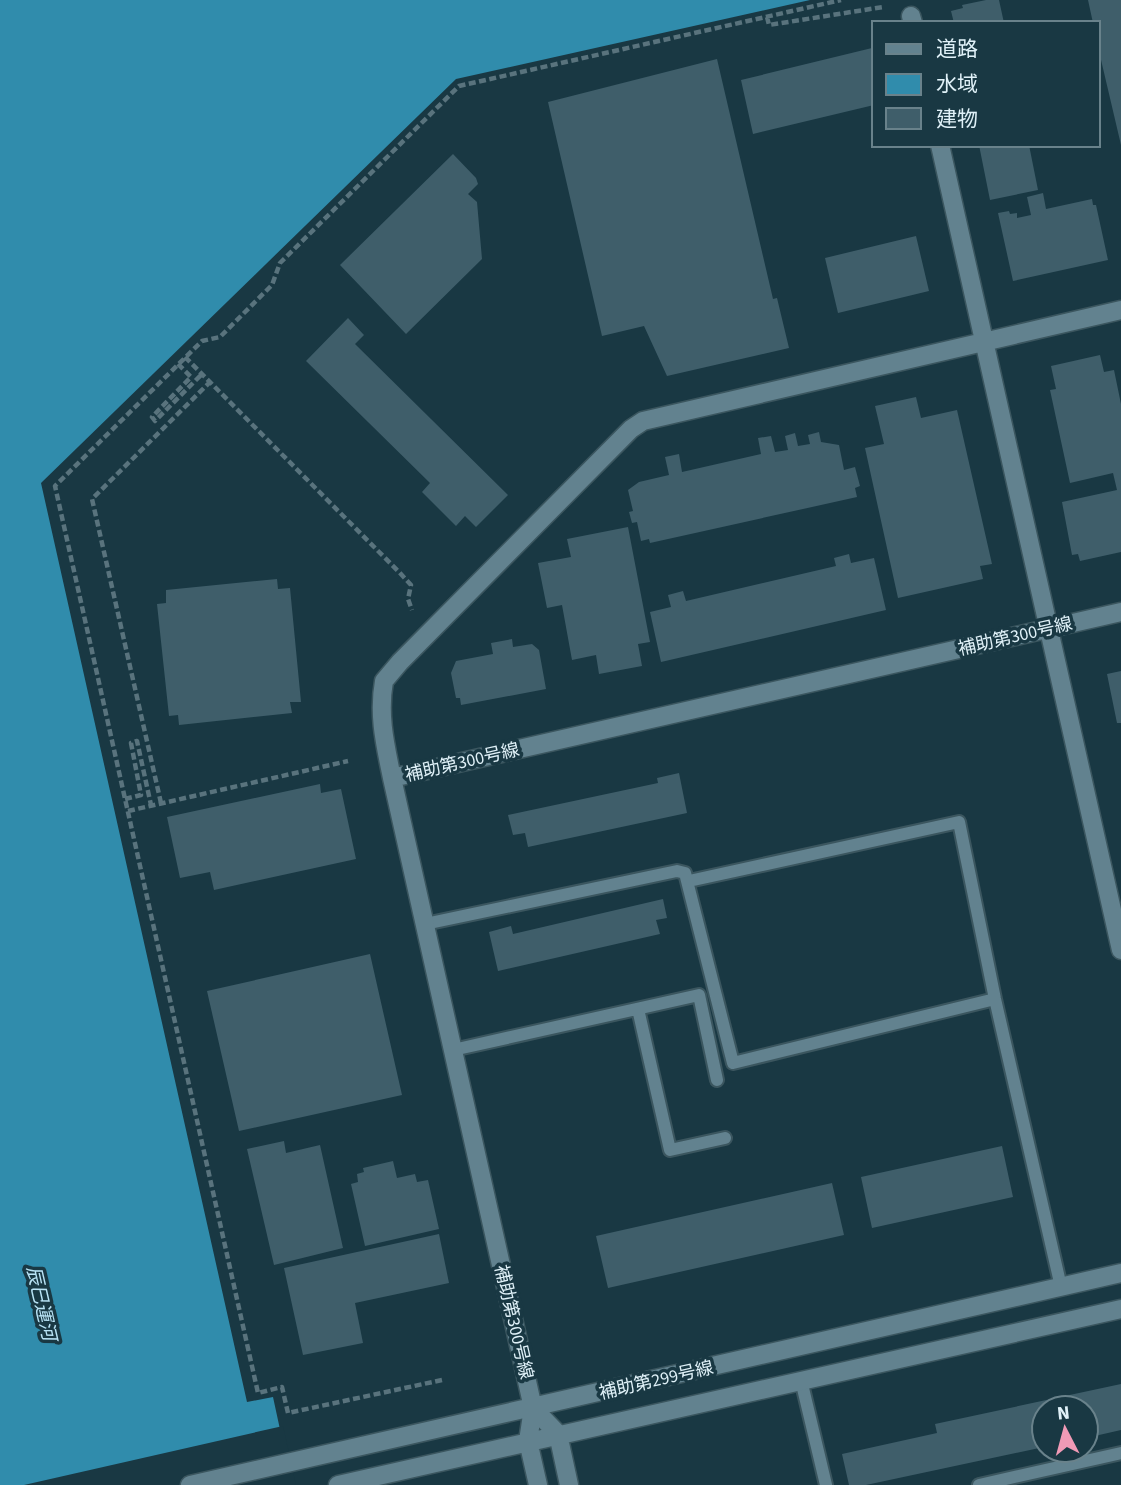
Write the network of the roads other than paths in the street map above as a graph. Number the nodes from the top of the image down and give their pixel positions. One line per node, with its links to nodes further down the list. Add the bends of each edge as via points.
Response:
1 (940, 147): 3 (street)
2 (1121, 310): 3 (street)
3 (984, 341): 5 (street); 6 (street, via 656,417 631,429 384,681 381,725)
4 (1121, 612): 5 (street, 補助第300号線)
5 (1048, 629): 6 (street, 補助第300号線); 9 (street)
6 (392, 778): 8 (street, 補助第300号線)
7 (689, 881): 8 (lane, via 685,873 677,871); 10 (lane, via 733,1063); 10 (lane, via 959,822)
8 (425, 924): 12 (street, 補助第300号線)
9 (1121, 950)
10 (995, 999): 16 (lane)
11 (638, 1009): 12 (lane); 13 (lane, via 699,995); 14 (lane, via 670,1150)
12 (453, 1050): 19 (street, 補助第300号線)
13 (718, 1080)
14 (725, 1138)
15 (1121, 1273): 16 (street, 補助第299号線)
16 (1061, 1287): 19 (street, 補助第299号線)
17 (1121, 1309): 18 (street, 補助第299号線)
18 (801, 1380): 20 (street, 補助第299号線); 27 (lane)
19 (533, 1408): 20 (street); 21 (street); 24 (street, 補助第299号線)
20 (558, 1434): 21 (street, 補助第299号線); 26 (street)
21 (528, 1441): 23 (street, 補助第299号線); 25 (street)
22 (1121, 1453): 28 (lane)
23 (345, 1483)
24 (190, 1485)
25 (538, 1485)
26 (569, 1485)
27 (826, 1485)
28 (979, 1485)

